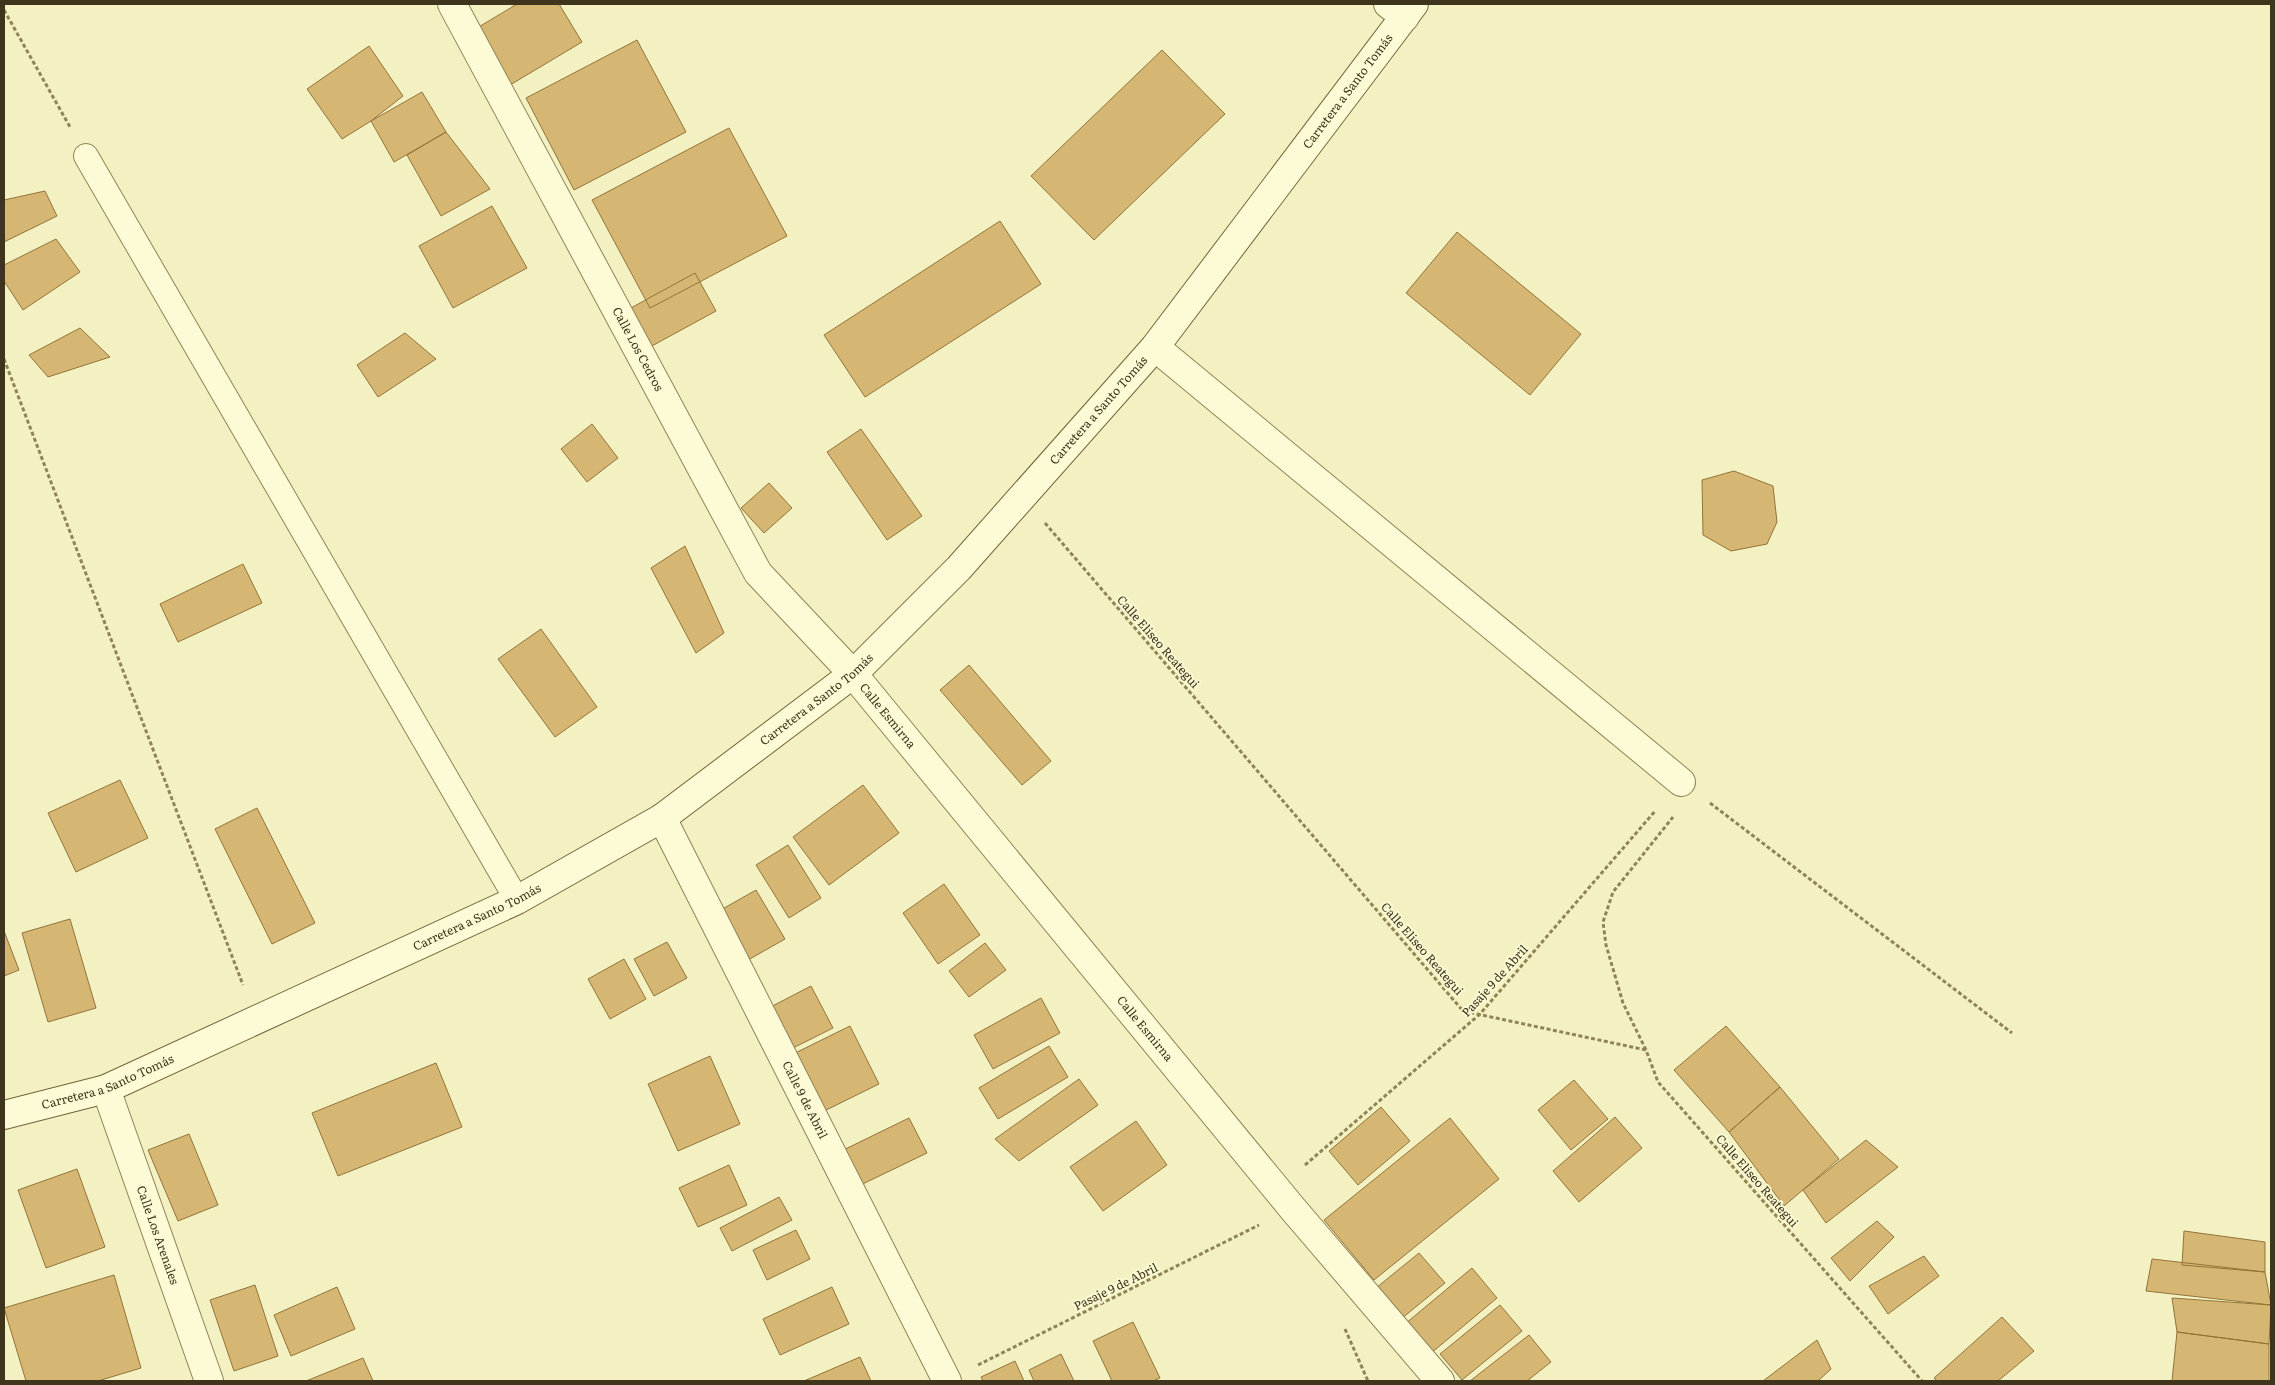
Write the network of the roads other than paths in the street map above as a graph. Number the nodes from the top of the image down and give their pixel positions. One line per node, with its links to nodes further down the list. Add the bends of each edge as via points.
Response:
1 (452, 4): 5 (street, Calle Los Cedros, via 758,573)
2 (1403, 8): 4 (street, Carretera a Santo Tomás)
3 (86, 156): 8 (lane)
4 (1155, 347): 5 (street, Carretera a Santo Tomás, via 959,568); 6 (street)
5 (853, 674): 7 (street, Carretera a Santo Tomás); 13 (street, Calle Esmirna, via 1285,1199)
6 (1687, 786)
7 (662, 818): 8 (street, Carretera a Santo Tomás); 12 (street, Calle 9 de Abril)
8 (517, 900): 9 (street, Carretera a Santo Tomás)
9 (106, 1089): 10 (street, Carretera a Santo Tomás); 11 (street, Calle Los Arenales)
10 (4, 1115)
11 (209, 1381)
12 (946, 1381)
13 (1440, 1381)

